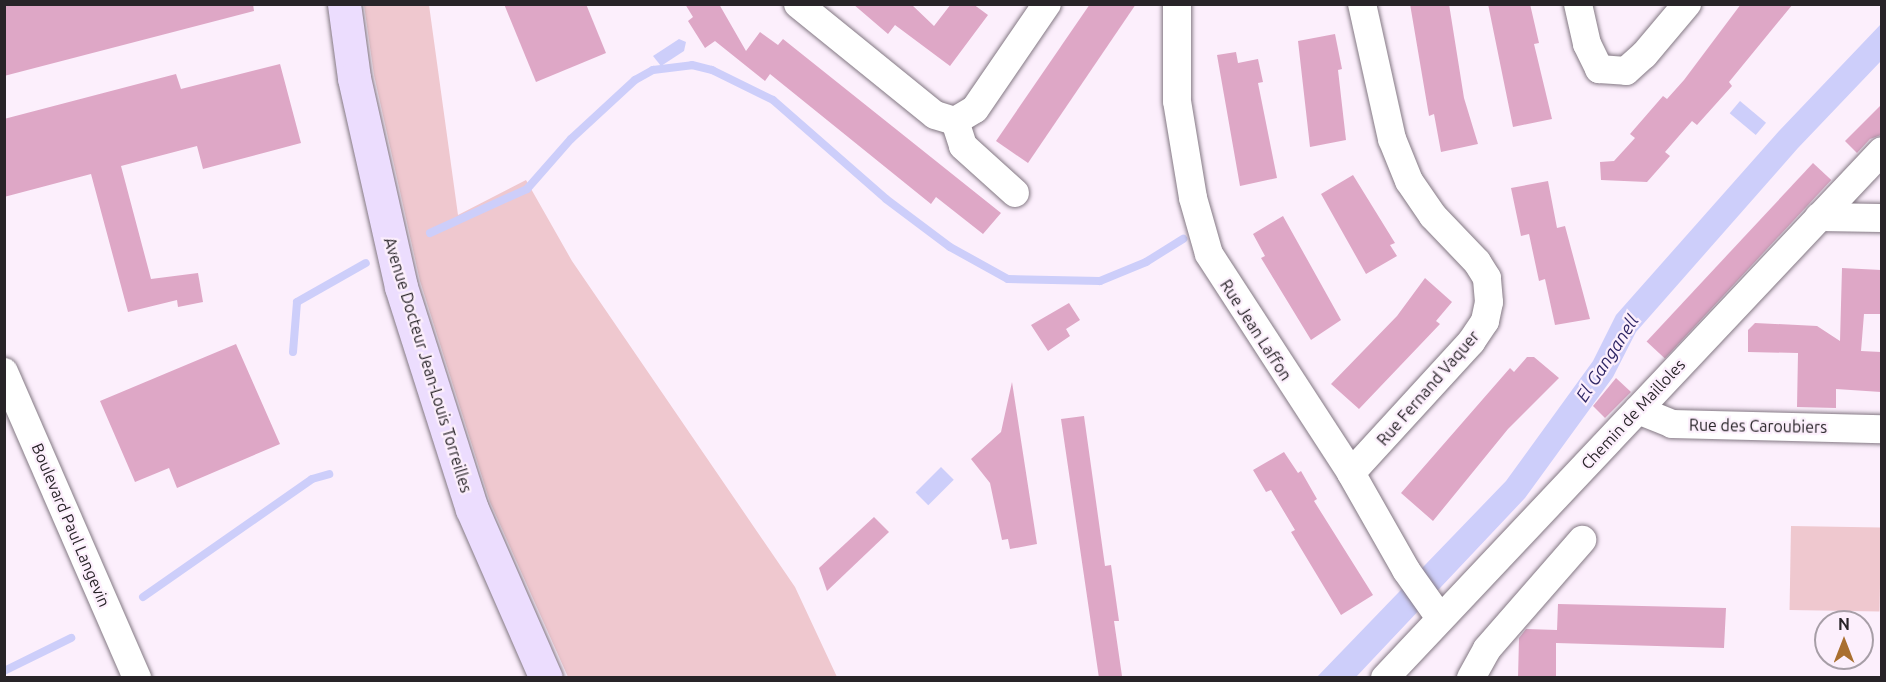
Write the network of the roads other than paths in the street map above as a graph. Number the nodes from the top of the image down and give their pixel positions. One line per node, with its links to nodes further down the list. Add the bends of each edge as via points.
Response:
1 (344, 4): 20 (main road, Avenue Docteur Jean-Louis Torreilles, via 354,78 401,287 472,508)
2 (798, 4): 8 (street, via 935,115)
3 (1047, 4): 8 (street, via 975,109)
4 (1177, 4): 16 (street, Rue Jean Laffon, via 1177,101 1194,198 1209,254)
5 (1362, 4): 16 (street, Rue Fernand Vaquer, via 1392,140 1409,181 1433,216 1478,262 1487,278 1489,302 1485,321 1472,342)
6 (1578, 4): 7 (street, via 1587,44 1599,69 1626,71)
7 (1687, 4)
8 (955, 121): 10 (street, via 963,146)
9 (1881, 151): 11 (street, Chemin de Mailloles)
10 (1015, 193)
11 (1819, 218): 12 (street); 14 (street, Chemin de Mailloles)
12 (1881, 218)
13 (4, 372): 19 (street, Boulevard Paul Langevin)
14 (1638, 410): 15 (street, Rue des Caroubiers, via 1672,424); 18 (street, Chemin de Mailloles)
15 (1881, 429)
16 (1351, 473): 18 (street, Rue Jean Laffon, via 1406,570)
17 (1582, 540): 22 (street, via 1487,649)
18 (1434, 610): 21 (street, Chemin de Mailloles)
19 (137, 678)
20 (546, 678)
21 (1385, 678)
22 (1471, 678)

